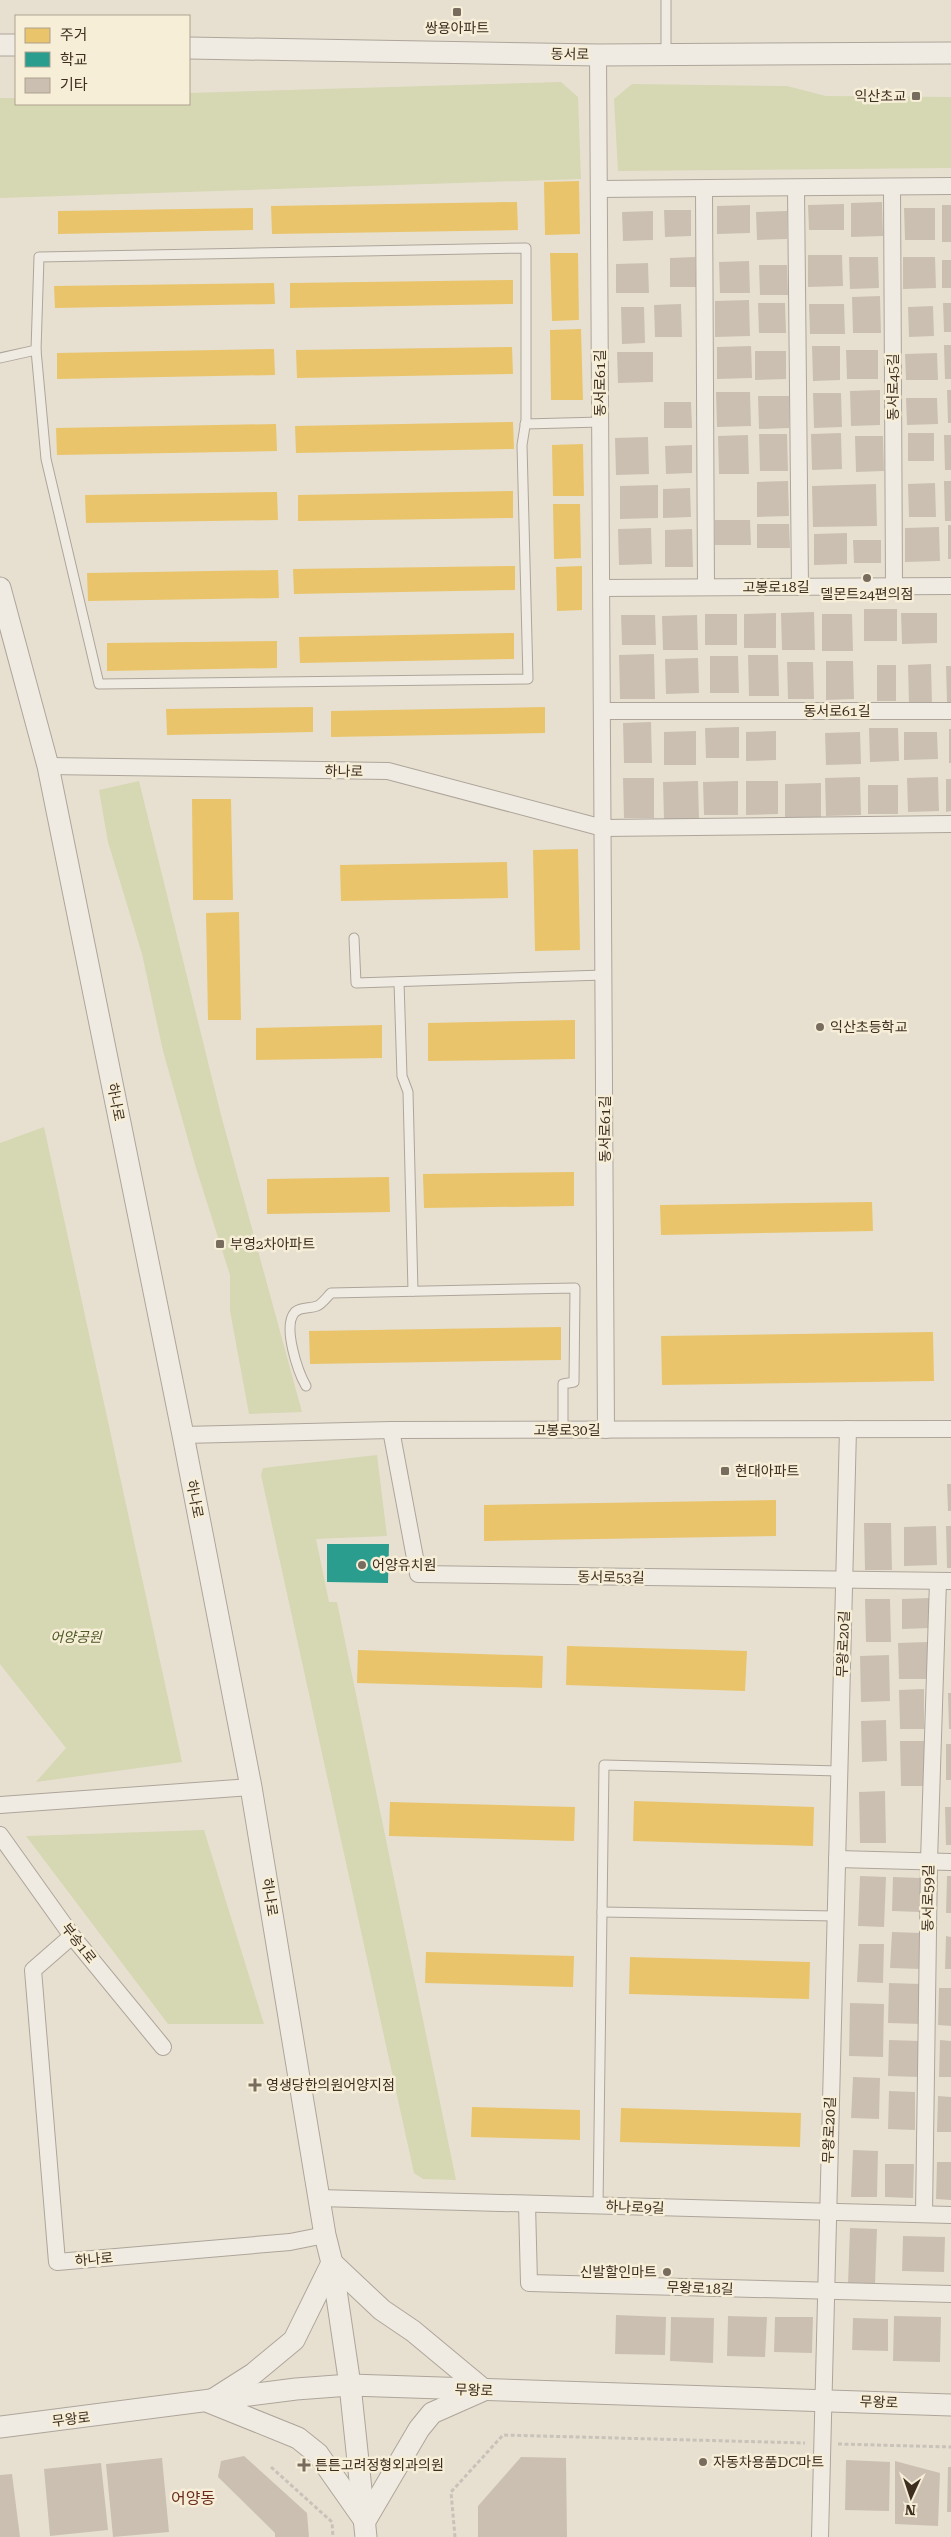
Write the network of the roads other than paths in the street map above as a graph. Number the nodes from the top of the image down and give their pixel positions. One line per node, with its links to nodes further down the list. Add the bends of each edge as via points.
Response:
1 (666, 0): 5 (lane)
2 (0, 45): 3 (street)
3 (15, 45)
4 (190, 48): 7 (street, 동서로)
5 (666, 53): 6 (street, 동서로); 7 (street, 동서로)
6 (951, 53)
7 (598, 55): 12 (street, 동서로61길)
8 (951, 186): 9 (street)
9 (892, 187): 11 (street); 19 (street, 동서로45길)
10 (704, 188): 11 (street); 12 (street); 22 (street)
11 (796, 188): 17 (street)
12 (599, 189): 15 (street, 동서로61길)
13 (36, 350): 14 (lane); 16 (lane, via 38,257 526,248); 16 (lane, via 46,459 99,684 528,680 522,445)
14 (0, 358)
15 (601, 422): 16 (lane); 21 (street, 동서로61길)
16 (525, 424)
17 (800, 586): 19 (street, 고봉로18길); 22 (street, 고봉로18길)
18 (951, 586): 19 (street, 고봉로18길)
19 (894, 587)
20 (0, 588): 25 (street, 하나로)
21 (602, 588): 22 (street, 고봉로18길); 23 (street, 동서로61길)
22 (706, 588)
23 (602, 711): 24 (street, 동서로61길); 27 (street, 동서로61길)
24 (951, 711)
25 (48, 766): 27 (street, 하나로, via 388,771); 38 (street, 하나로)
26 (951, 824): 27 (street)
27 (603, 828): 29 (street, 동서로61길)
28 (354, 938): 30 (lane, via 356,983)
29 (604, 975): 30 (lane); 37 (street, 동서로61길)
30 (399, 982): 31 (lane, via 402,1076 408,1092)
31 (413, 1291): 32 (lane, via 331,1293 318,1306 304,1307 296,1312 292,1318 292,1345 298,1373); 36 (lane, via 575,1288 574,1382 563,1384)
32 (306, 1386)
33 (848, 1429): 34 (street, 고봉로30길); 37 (street, 고봉로30길); 39 (street, 무왕로20길)
34 (951, 1429)
35 (391, 1430): 36 (street, 고봉로30길); 38 (street, 고봉로30길); 39 (street, 동서로53길, via 418,1574)
36 (563, 1430): 37 (street, 고봉로30길)
37 (606, 1430)
38 (183, 1435): 42 (street, 하나로)
39 (844, 1580): 40 (street, 동서로53길); 41 (street, 무왕로20길)
40 (944, 1581): 46 (street, 동서로59길)
41 (839, 1771): 45 (street, 무왕로20길); 48 (lane, via 604,1765)
42 (251, 1787): 43 (street); 52 (street, 하나로)
43 (0, 1805)
44 (0, 1835): 50 (street, 부송1로)
45 (836, 1859): 46 (street); 49 (street, 무왕로20길)
46 (929, 1861): 47 (street); 56 (street, 동서로59길)
47 (951, 1862)
48 (602, 1912): 49 (lane); 54 (lane)
49 (835, 1916): 55 (street, 무왕로20길)
50 (72, 1936): 51 (street, 부송1로); 58 (street, 하나로, via 33,1970 57,2262 290,2242)
51 (163, 2047)
52 (319, 2198): 53 (street, 하나로9길); 58 (street, 하나로)
53 (527, 2204): 54 (street, 하나로9길); 60 (street, 무왕로18길, via 529,2283)
54 (598, 2206): 55 (street, 하나로9길)
55 (827, 2212): 56 (street, 하나로9길); 60 (street, 무왕로20길)
56 (924, 2214): 57 (street, 하나로9길)
57 (951, 2215)
58 (325, 2235): 59 (street, 하나로)
59 (332, 2263): 62 (street, 하나로); 63 (street, via 382,2310 413,2331); 65 (street, via 294,2340 253,2374)
60 (825, 2291): 61 (street, 무왕로18길); 64 (street, 무왕로20길)
61 (951, 2294)
62 (350, 2385): 63 (street, 무왕로); 65 (street, 무왕로); 68 (street, 하나로)
63 (484, 2390): 64 (street, 무왕로); 68 (street, via 432,2412)
64 (822, 2400): 66 (street, 무왕로); 69 (street, 무왕로20길)
65 (209, 2402): 67 (street, 무왕로); 68 (street, via 298,2438 318,2454)
66 (951, 2405)
67 (0, 2427)
68 (366, 2529)
69 (820, 2537)

